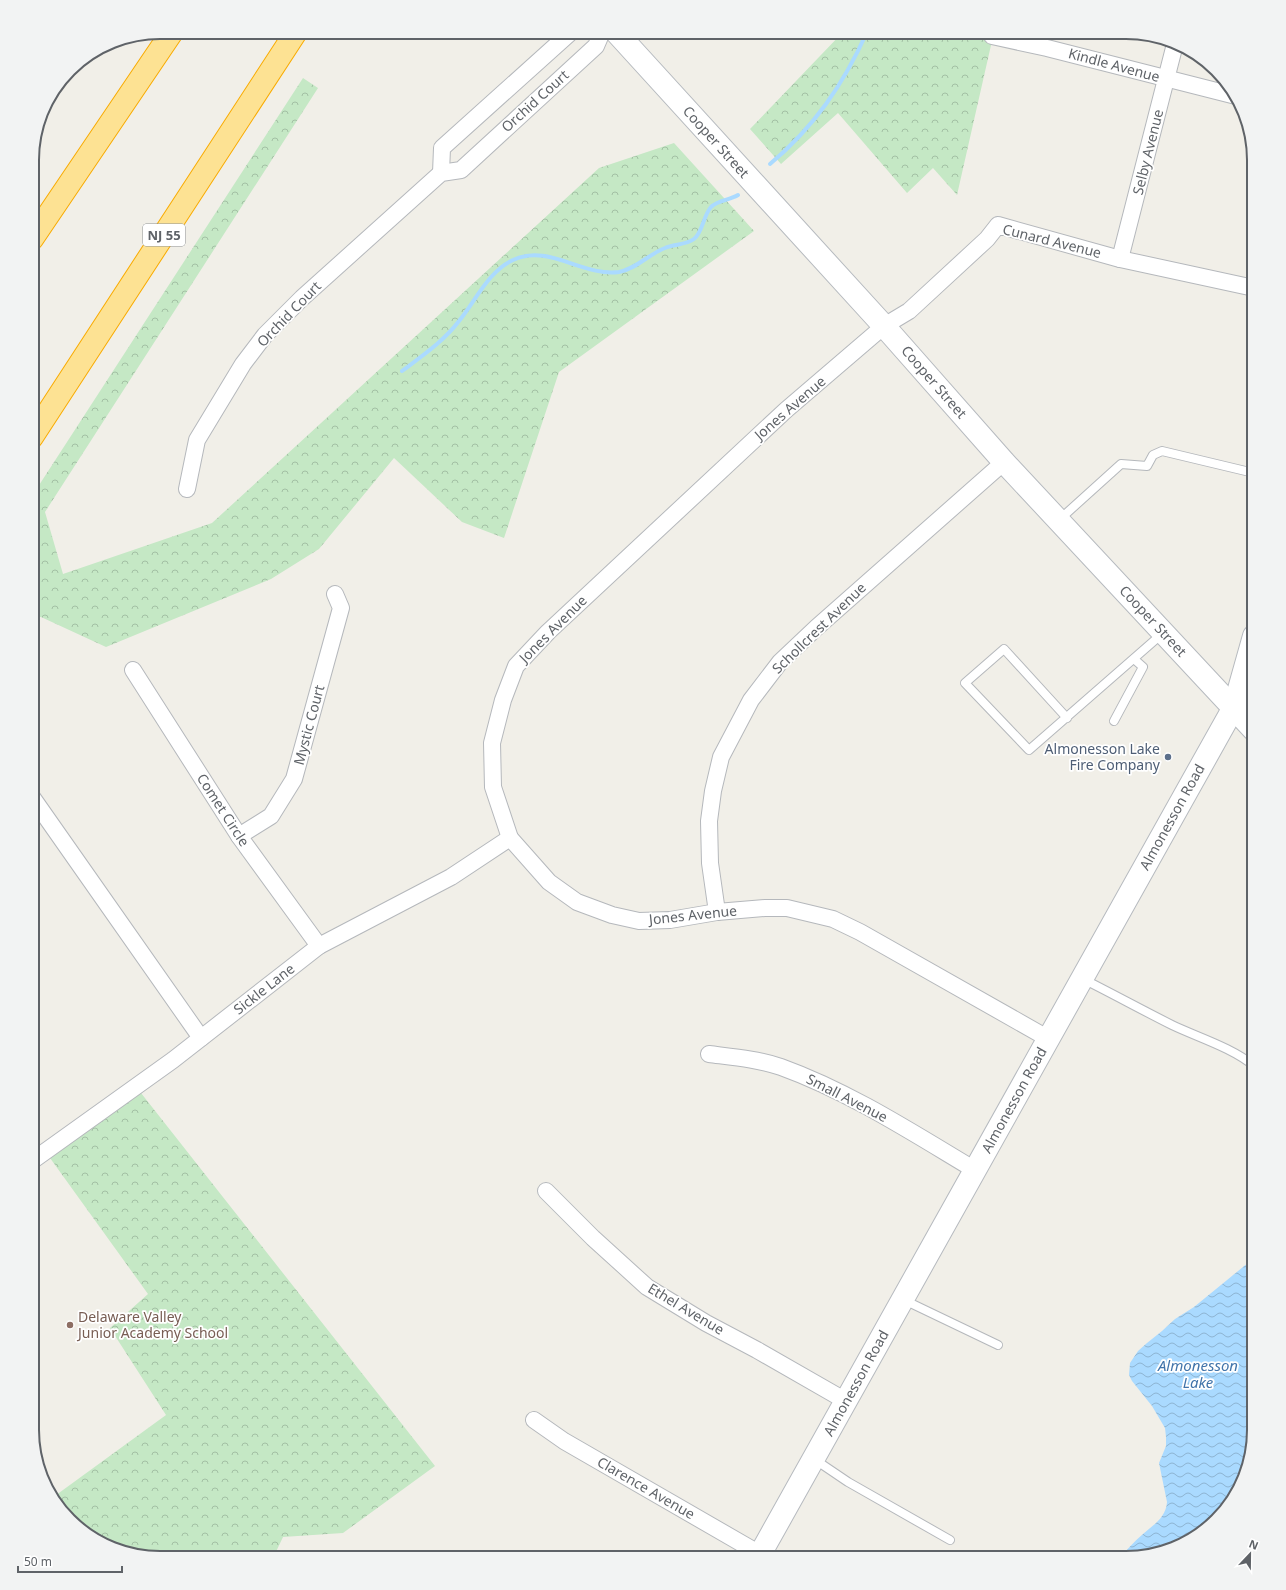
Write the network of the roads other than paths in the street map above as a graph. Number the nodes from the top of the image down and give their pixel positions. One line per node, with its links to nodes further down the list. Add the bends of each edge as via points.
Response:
1 (167, 39): 11 (highway)
2 (291, 39): 15 (highway, NJ 55)
3 (563, 39): 10 (street, Orchid Court, via 442,148)
4 (599, 39): 10 (street, Orchid Court, via 596,46 461,170)
5 (622, 39): 14 (street, Cooper Street)
6 (1006, 39): 8 (street, Kindle Avenue)
7 (1174, 49): 8 (street, Selby Avenue)
8 (1166, 79): 9 (street, Kindle Avenue); 12 (street, Selby Avenue)
9 (1228, 94)
10 (441, 173): 18 (street, Orchid Court, via 302,298 266,335 243,364 197,440)
11 (39, 229)
12 (1120, 259): 13 (street, Cunard Avenue); 14 (street, Cunard Avenue, via 998,226 909,311)
13 (1247, 286)
14 (884, 326): 16 (street, Cooper Street); 31 (street, Jones Avenue, via 786,410 548,632 516,666 503,700 492,742 493,787)
15 (39, 426)
16 (1004, 462): 19 (street, Cooper Street); 32 (street, Schollcrest Avenue, via 816,628 780,662 751,700 721,757 713,791 709,821 710,863)
17 (1247, 471): 19 (lane, via 1162,451 1153,455 1147,466 1121,464)
18 (187, 489)
19 (1058, 520): 21 (street, Cooper Street)
20 (335, 594): 30 (street, Mystic Court, via 341,608 294,779 271,816)
21 (1164, 633): 22 (lane); 25 (street, Cooper Street)
22 (1134, 659): 26 (lane); 27 (lane, via 1143,667)
23 (1247, 661): 25 (street, Almonesson Road)
24 (133, 670): 30 (street, Comet Circle)
25 (1234, 707): 28 (street, Cooper Street); 34 (street, Almonesson Road)
26 (1067, 718): 26 (lane, via 1029,750 965,683 1004,649)
27 (1114, 721)
28 (1247, 722)
29 (39, 808): 35 (street)
30 (239, 836): 33 (street, Comet Circle)
31 (510, 838): 32 (street, Jones Avenue, via 549,882 577,902 612,915 638,921 670,920); 33 (street, Sickle Lane, via 451,877)
32 (717, 912): 36 (street, Jones Avenue, via 787,908 833,919)
33 (319, 946): 35 (street, Sickle Lane)
34 (1082, 978): 36 (street, Almonesson Road); 38 (lane)
35 (201, 1038): 39 (street, Sickle Lane)
36 (1049, 1039): 40 (street, Almonesson Road)
37 (709, 1054): 40 (street, Small Avenue, via 780,1067 826,1085)
38 (1247, 1060)
39 (39, 1156)
40 (975, 1170): 42 (street, Almonesson Road)
41 (546, 1191): 44 (street, Ethel Avenue, via 593,1238 647,1286 706,1323)
42 (903, 1300): 43 (lane); 44 (street, Almonesson Road)
43 (998, 1345)
44 (846, 1401): 46 (street, Almonesson Road)
45 (534, 1420): 48 (street, Clarence Avenue, via 564,1441)
46 (814, 1458): 47 (lane, via 848,1482); 49 (street, Almonesson Road)
47 (950, 1540)
48 (751, 1551)
49 (762, 1551)

